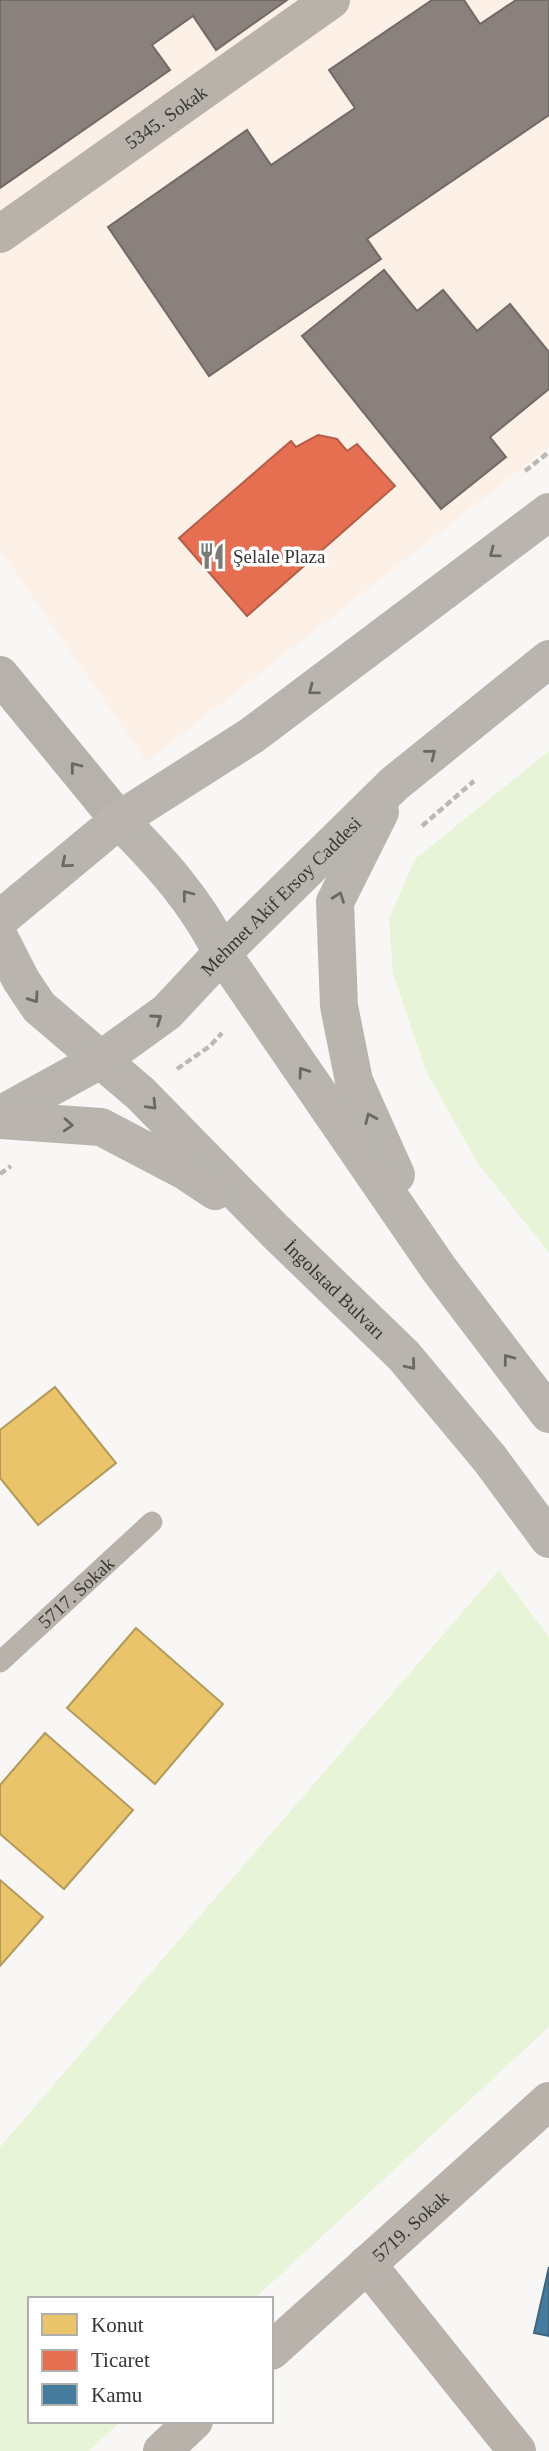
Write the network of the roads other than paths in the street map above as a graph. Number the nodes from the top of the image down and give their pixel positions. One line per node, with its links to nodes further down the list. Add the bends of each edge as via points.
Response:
1 (331, 0): 2 (street, 5345. Sokak)
2 (0, 234)
3 (549, 512): 7 (main road, one-way to 7, via 251,736)
4 (549, 659): 6 (main road, Mehmet Akif Ersoy Caddesi, one-way to 4)
5 (0, 675): 7 (main road, one-way to 5)
6 (394, 784): 10 (main road, Mehmet Akif Ersoy Caddesi); 15 (main road, one-way to 6, via 354,1081 339,1006 335,902)
7 (119, 820): 8 (main road, one-way to 8); 10 (main road, one-way to 7, via 197,907 163,863)
8 (0, 919)
9 (0, 939): 11 (main road, İngolstad Bulvarı, one-way to 11, via 39,1007)
10 (222, 953): 11 (main road, Mehmet Akif Ersoy Caddesi, one-way to 10, via 167,1012); 15 (main road, one-way to 10)
11 (102, 1059): 12 (main road, Mehmet Akif Ersoy Caddesi); 14 (main road, İngolstad Bulvarı, one-way to 14)
12 (0, 1115)
13 (0, 1120): 14 (main road, one-way to 14, via 101,1127 185,1171)
14 (275, 1231): 18 (main road, İngolstad Bulvarı, one-way to 18, via 404,1356)
15 (439, 1269): 16 (main road, one-way to 15)
16 (549, 1414)
17 (152, 1522): 19 (lane, 5717. Sokak)
18 (549, 1539)
19 (0, 1662)
20 (549, 2101): 21 (street, 5719. Sokak)
21 (367, 2264): 22 (street, 5719. Sokak); 25 (street)
22 (273, 2349)
23 (192, 2423): 24 (street)
24 (162, 2451)
25 (517, 2451)

